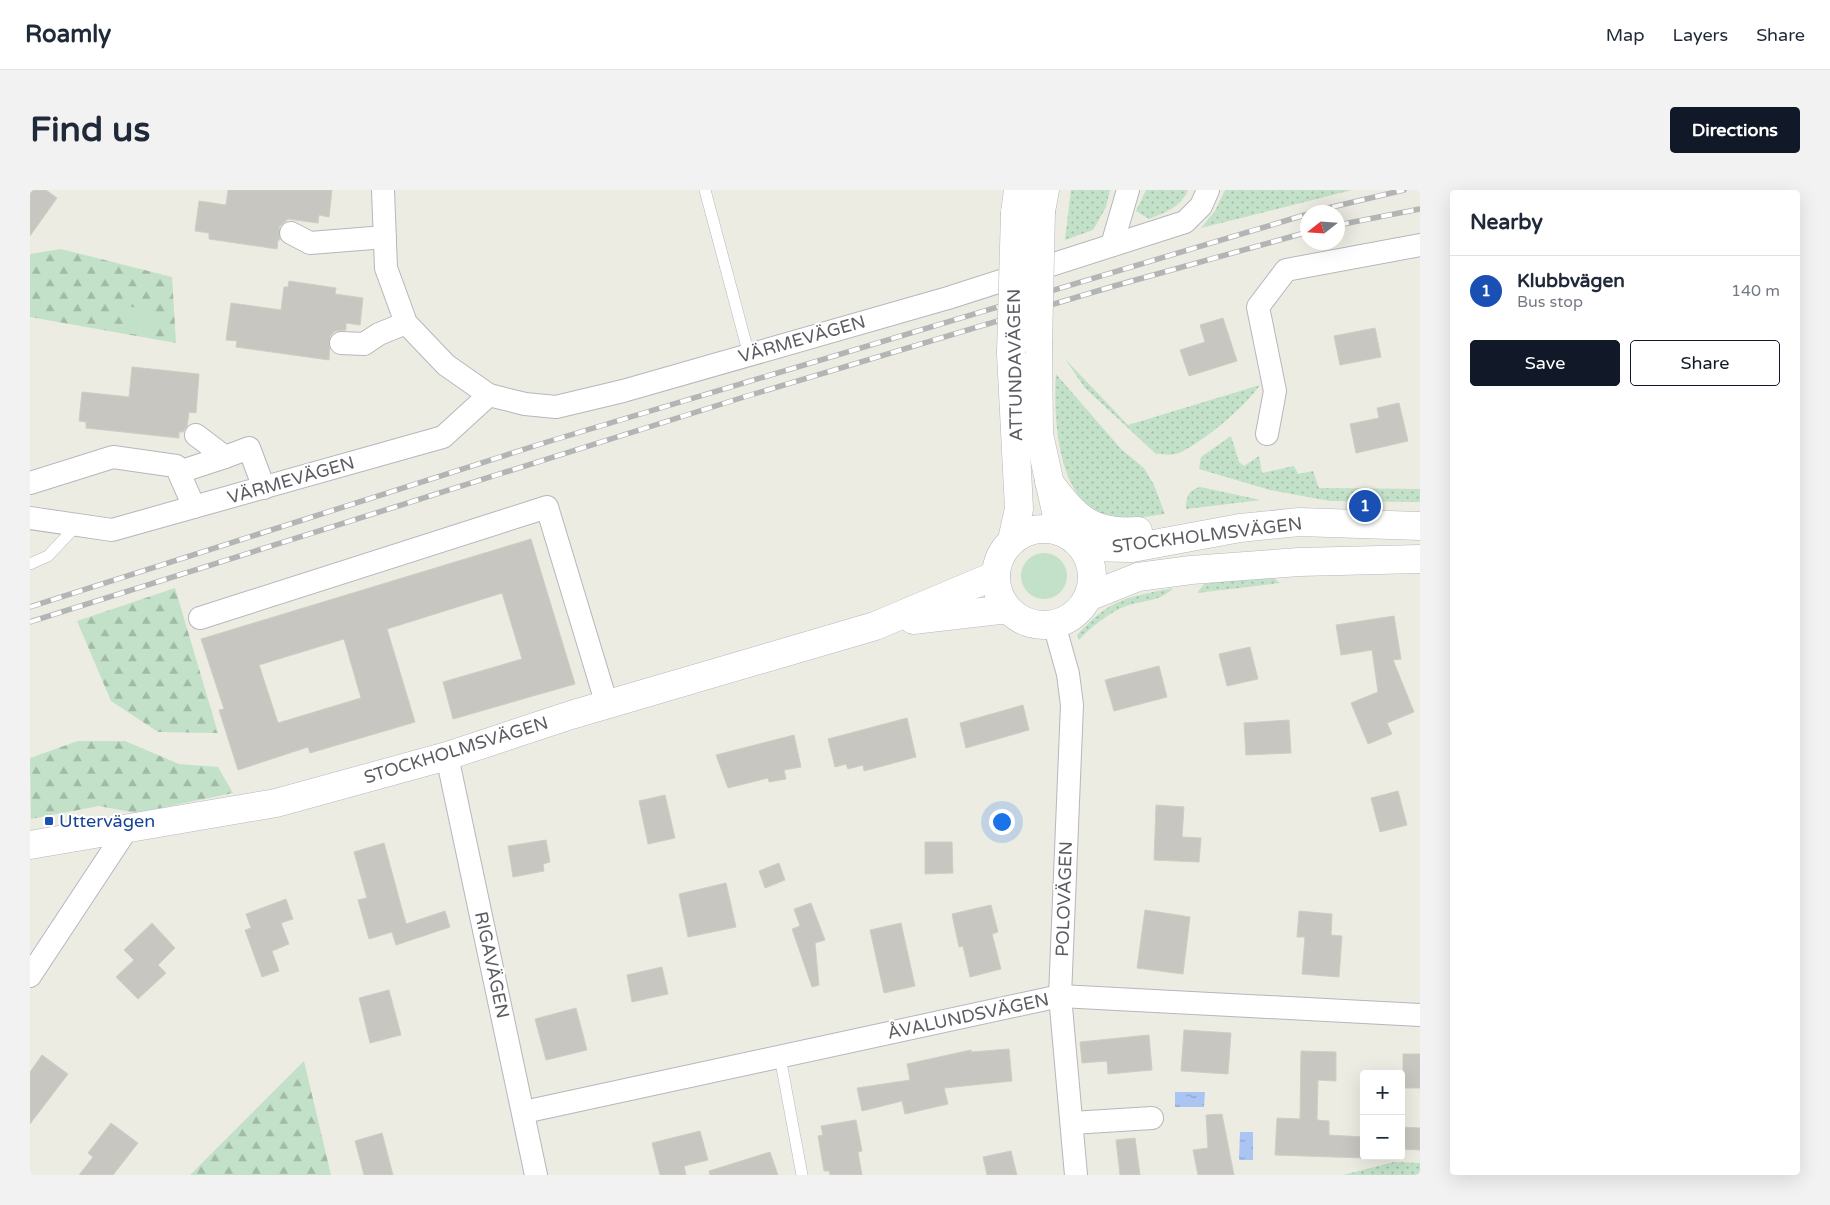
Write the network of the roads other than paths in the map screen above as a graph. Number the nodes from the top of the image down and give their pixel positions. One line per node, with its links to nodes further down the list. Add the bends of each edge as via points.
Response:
1 (384, 190): 7 (street, VÄRMEVÄGEN)
2 (705, 190): 12 (lane)
3 (1128, 190): 8 (street)
4 (1208, 190): 8 (street, VÄRMEVÄGEN, via 1201,206 1185,222)
5 (1030, 201): 19 (main road, ATTUNDAVÄGEN, bridge, via 1039,434); 28 (main road, ATTUNDAVÄGEN, bridge, via 1011,353 1019,509)
6 (291, 233): 7 (street, via 310,243)
7 (385, 237): 10 (street, VÄRMEVÄGEN, via 386,268)
8 (1112, 245): 12 (street, VÄRMEVÄGEN, via 948,298)
9 (1420, 246): 14 (street, via 1286,270 1258,307 1274,392)
10 (406, 323): 11 (street, via 364,344); 13 (street, VÄRMEVÄGEN, via 446,365)
11 (341, 344)
12 (749, 354): 13 (street, VÄRMEVÄGEN, via 556,407 525,404)
13 (489, 394): 20 (street, VÄRMEVÄGEN, via 443,437)
14 (1267, 434)
15 (196, 435): 16 (street)
16 (225, 457): 17 (street); 20 (street, via 249,448)
17 (179, 472): 18 (street, via 176,466 113,457); 21 (street)
18 (37, 481): 22 (street)
19 (1048, 482): 26 (main road, via 1077,516 1105,530); 27 (main road, ATTUNDAVÄGEN)
20 (264, 488): 21 (street, VÄRMEVÄGEN)
21 (194, 508): 24 (street, VÄRMEVÄGEN, via 112,530)
22 (30, 511)
23 (30, 518): 24 (street, VÄRMEVÄGEN)
24 (77, 525): 31 (lane, via 48,556)
25 (1420, 526): 26 (main road, STOCKHOLMSVÄGEN, via 1299,522)
26 (1240, 528): 29 (main road, STOCKHOLMSVÄGEN, via 1132,548)
27 (1060, 530): 28 (main road, via 1034,529); 29 (main road)
28 (1012, 540): 32 (main road, via 1000,556)
29 (1083, 547): 33 (main road, via 1091,563 1093,580)
30 (1420, 559): 33 (main road, STOCKHOLMSVÄGEN, via 1299,562 1191,570 1138,578)
31 (30, 564)
32 (996, 575): 34 (main road, via 998,593); 37 (main road, STOCKHOLMSVÄGEN)
33 (1088, 597): 36 (main road, via 1074,614)
34 (1008, 609): 36 (main road, via 1029,622); 37 (main road, STOCKHOLMSVÄGEN)
35 (200, 618): 38 (street, via 547,507)
36 (1054, 624): 43 (street, POLOVÄGEN, via 1068,674 1072,705)
37 (875, 626): 38 (main road, STOCKHOLMSVÄGEN)
38 (607, 705): 39 (main road, STOCKHOLMSVÄGEN)
39 (447, 756): 40 (main road, STOCKHOLMSVÄGEN, via 276,803); 46 (street, RIGAVÄGEN)
40 (127, 829): 41 (main road, STOCKHOLMSVÄGEN); 42 (street)
41 (30, 845)
42 (30, 976)
43 (1060, 996): 44 (street, ÅVALUNDSVÄGEN); 45 (street, ÅVALUNDSVÄGEN); 48 (street, POLOVÄGEN)
44 (1420, 1015)
45 (780, 1057): 46 (street, ÅVALUNDSVÄGEN); 50 (lane)
46 (524, 1112): 49 (street, RIGAVÄGEN)
47 (1152, 1118): 48 (street)
48 (1072, 1123): 51 (street, POLOVÄGEN)
49 (536, 1175)
50 (802, 1175)
51 (1076, 1175)

